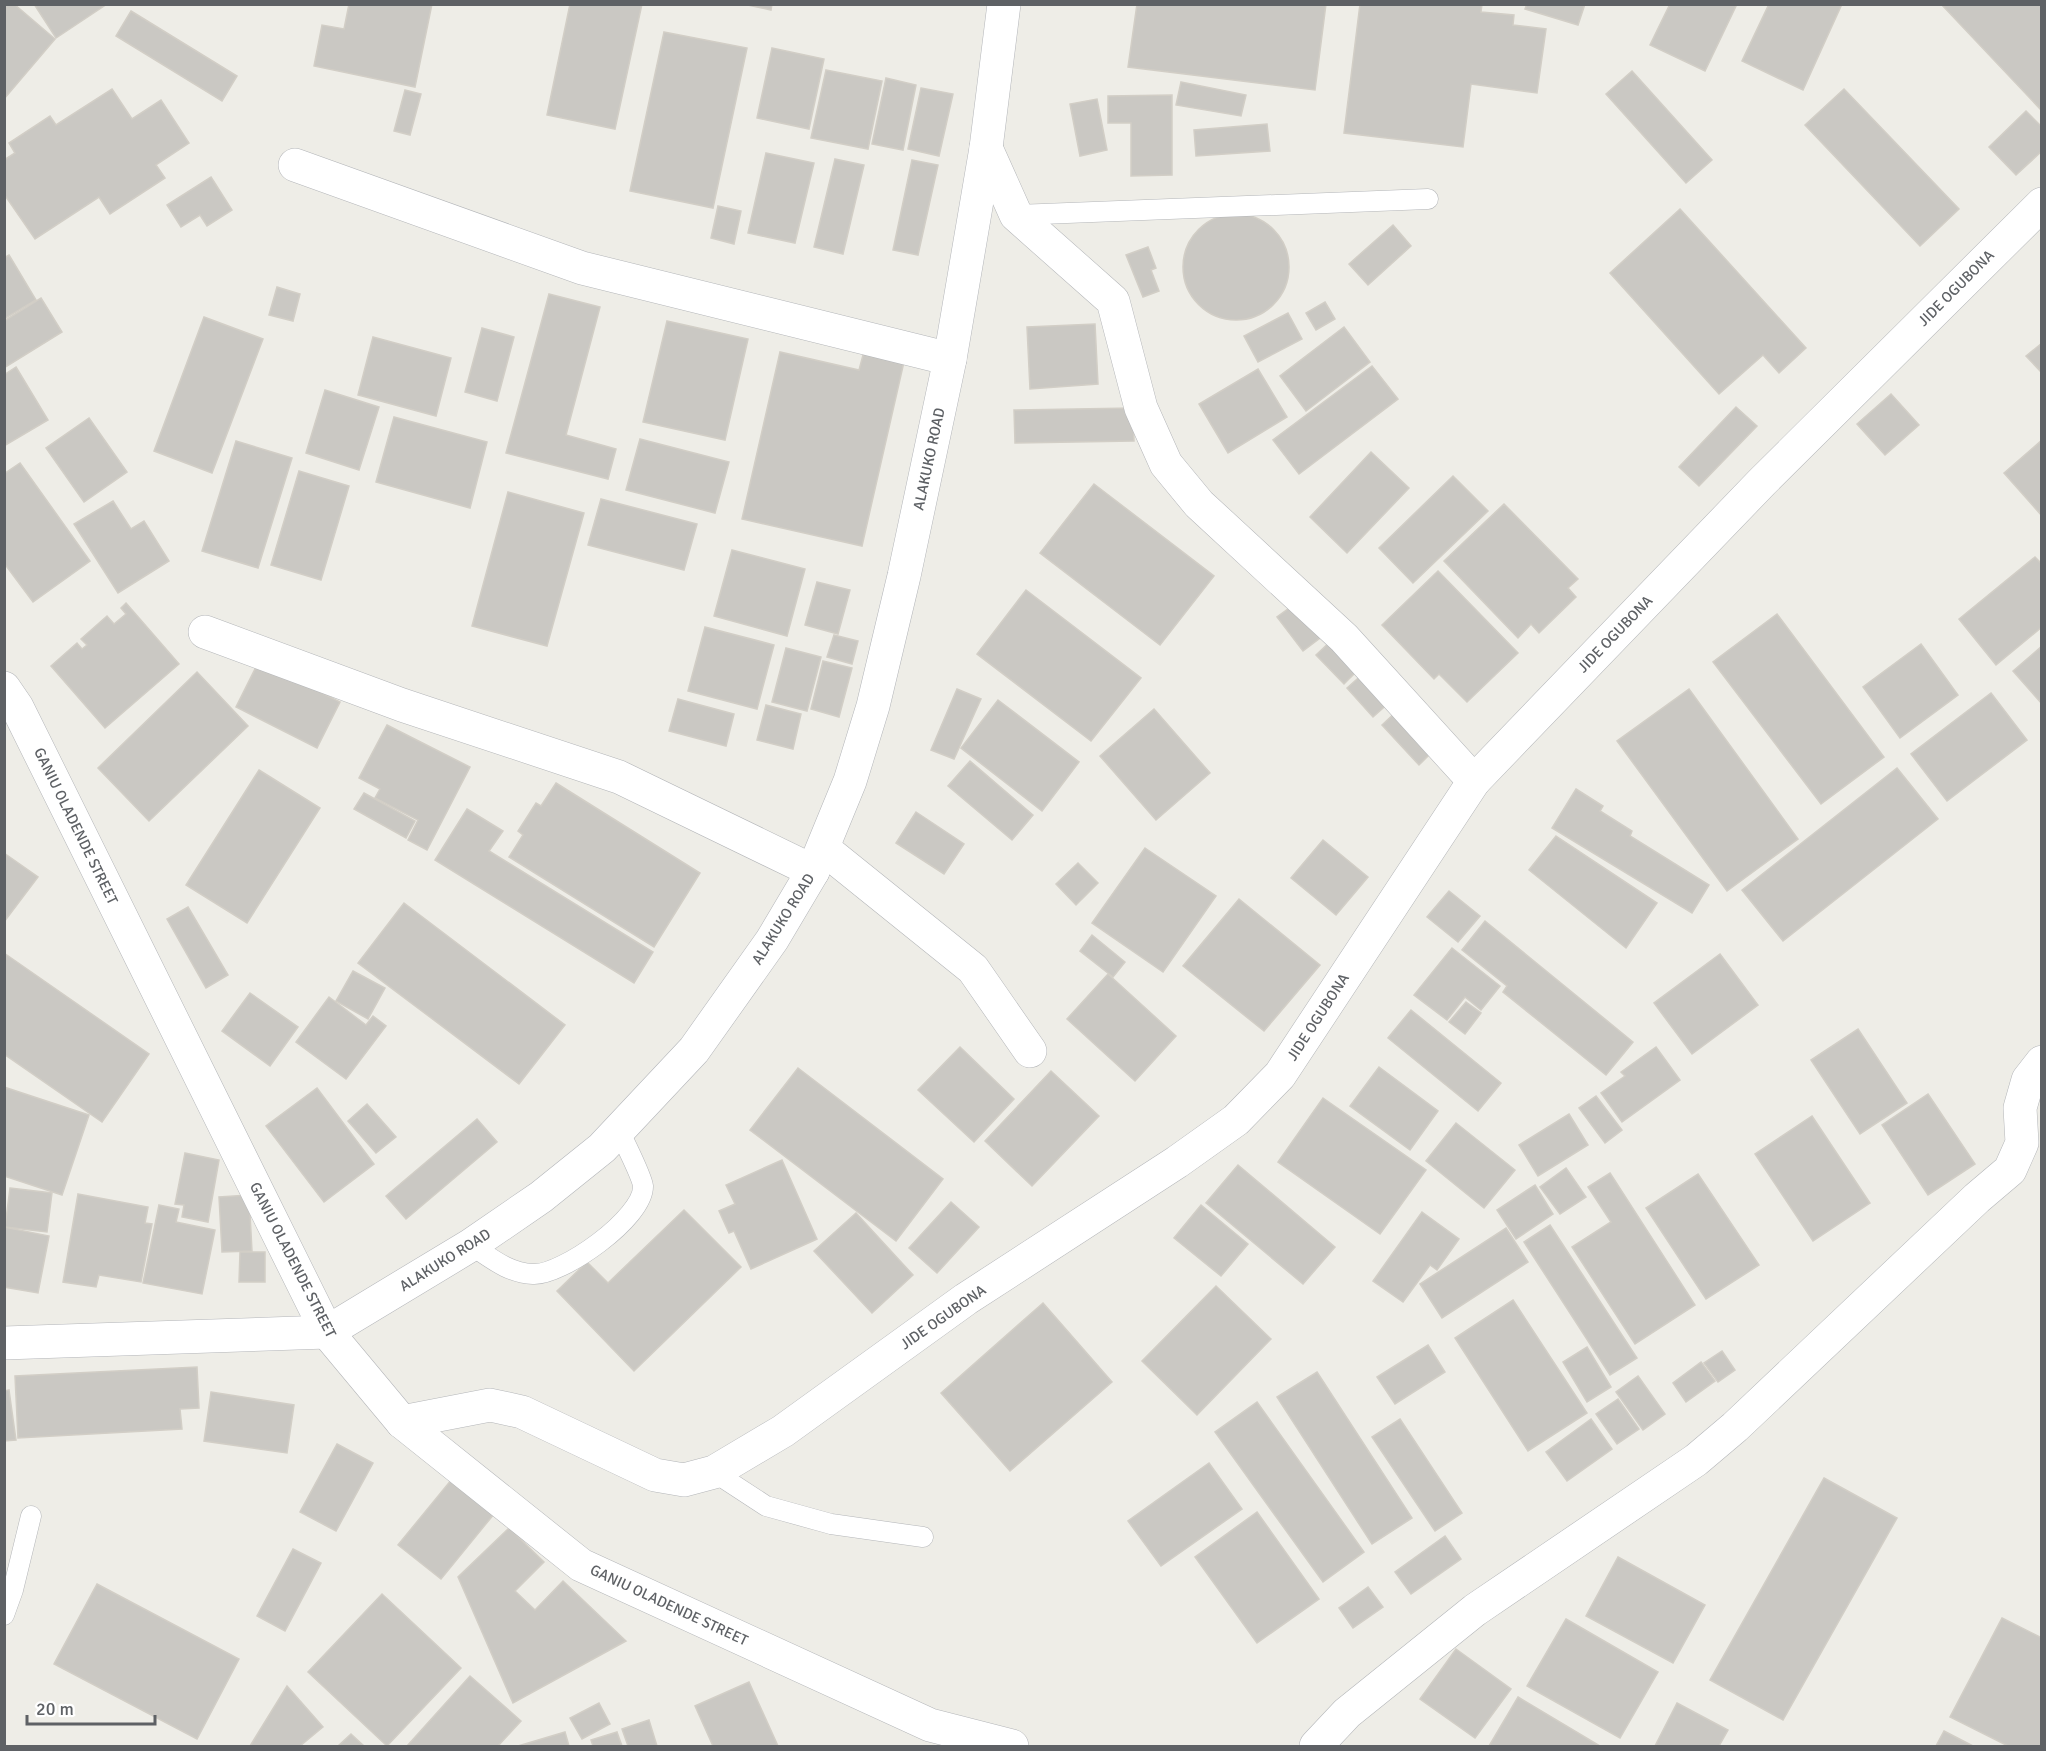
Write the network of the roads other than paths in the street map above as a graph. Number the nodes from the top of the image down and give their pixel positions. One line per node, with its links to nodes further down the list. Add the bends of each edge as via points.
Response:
1 (1004, 4): 2 (street, ALAKUKO ROAD)
2 (986, 148): 6 (street); 7 (street, ALAKUKO ROAD)
3 (295, 165): 7 (street, via 582,268)
4 (1428, 198): 6 (lane)
5 (2042, 204): 10 (street, JIDE OGUBONA, via 1770,473)
6 (1016, 215): 10 (street, via 1113,301 1142,408 1166,464 1199,504 1344,638)
7 (950, 359): 11 (street, ALAKUKO ROAD, via 873,706 850,781)
8 (205, 632): 11 (street, via 402,705 619,777)
9 (4, 688): 16 (street, GANIU OLADENDE STREET, via 17,707)
10 (1474, 782): 19 (street, JIDE OGUBONA, via 1280,1075 1236,1120 966,1299 783,1431)
11 (819, 860): 12 (street, via 973,969); 14 (street, ALAKUKO ROAD, via 772,940 694,1050)
12 (1030, 1051)
13 (2042, 1062): 24 (street, via 2028,1080 2020,1108 2022,1143 2010,1170 1736,1428 1696,1460 1475,1610 1347,1713)
14 (619, 1130): 15 (street, ALAKUKO ROAD, via 541,1197); 15 (lane, via 643,1186 636,1209 604,1240 536,1275 510,1271)
15 (471, 1245): 16 (street, ALAKUKO ROAD)
16 (327, 1332): 17 (street, ALAKUKO ROAD); 18 (street, GANIU OLADENDE STREET)
17 (4, 1343)
18 (402, 1422): 19 (street, JIDE OGUBONA, via 490,1405 522,1412 655,1475 684,1480); 23 (street, GANIU OLADENDE STREET, via 581,1565 930,1725)
19 (714, 1472): 21 (lane, via 766,1506 831,1524)
20 (31, 1516): 22 (lane, via 14,1590)
21 (922, 1537)
22 (4, 1615)
23 (1011, 1746)
24 (1316, 1746)

